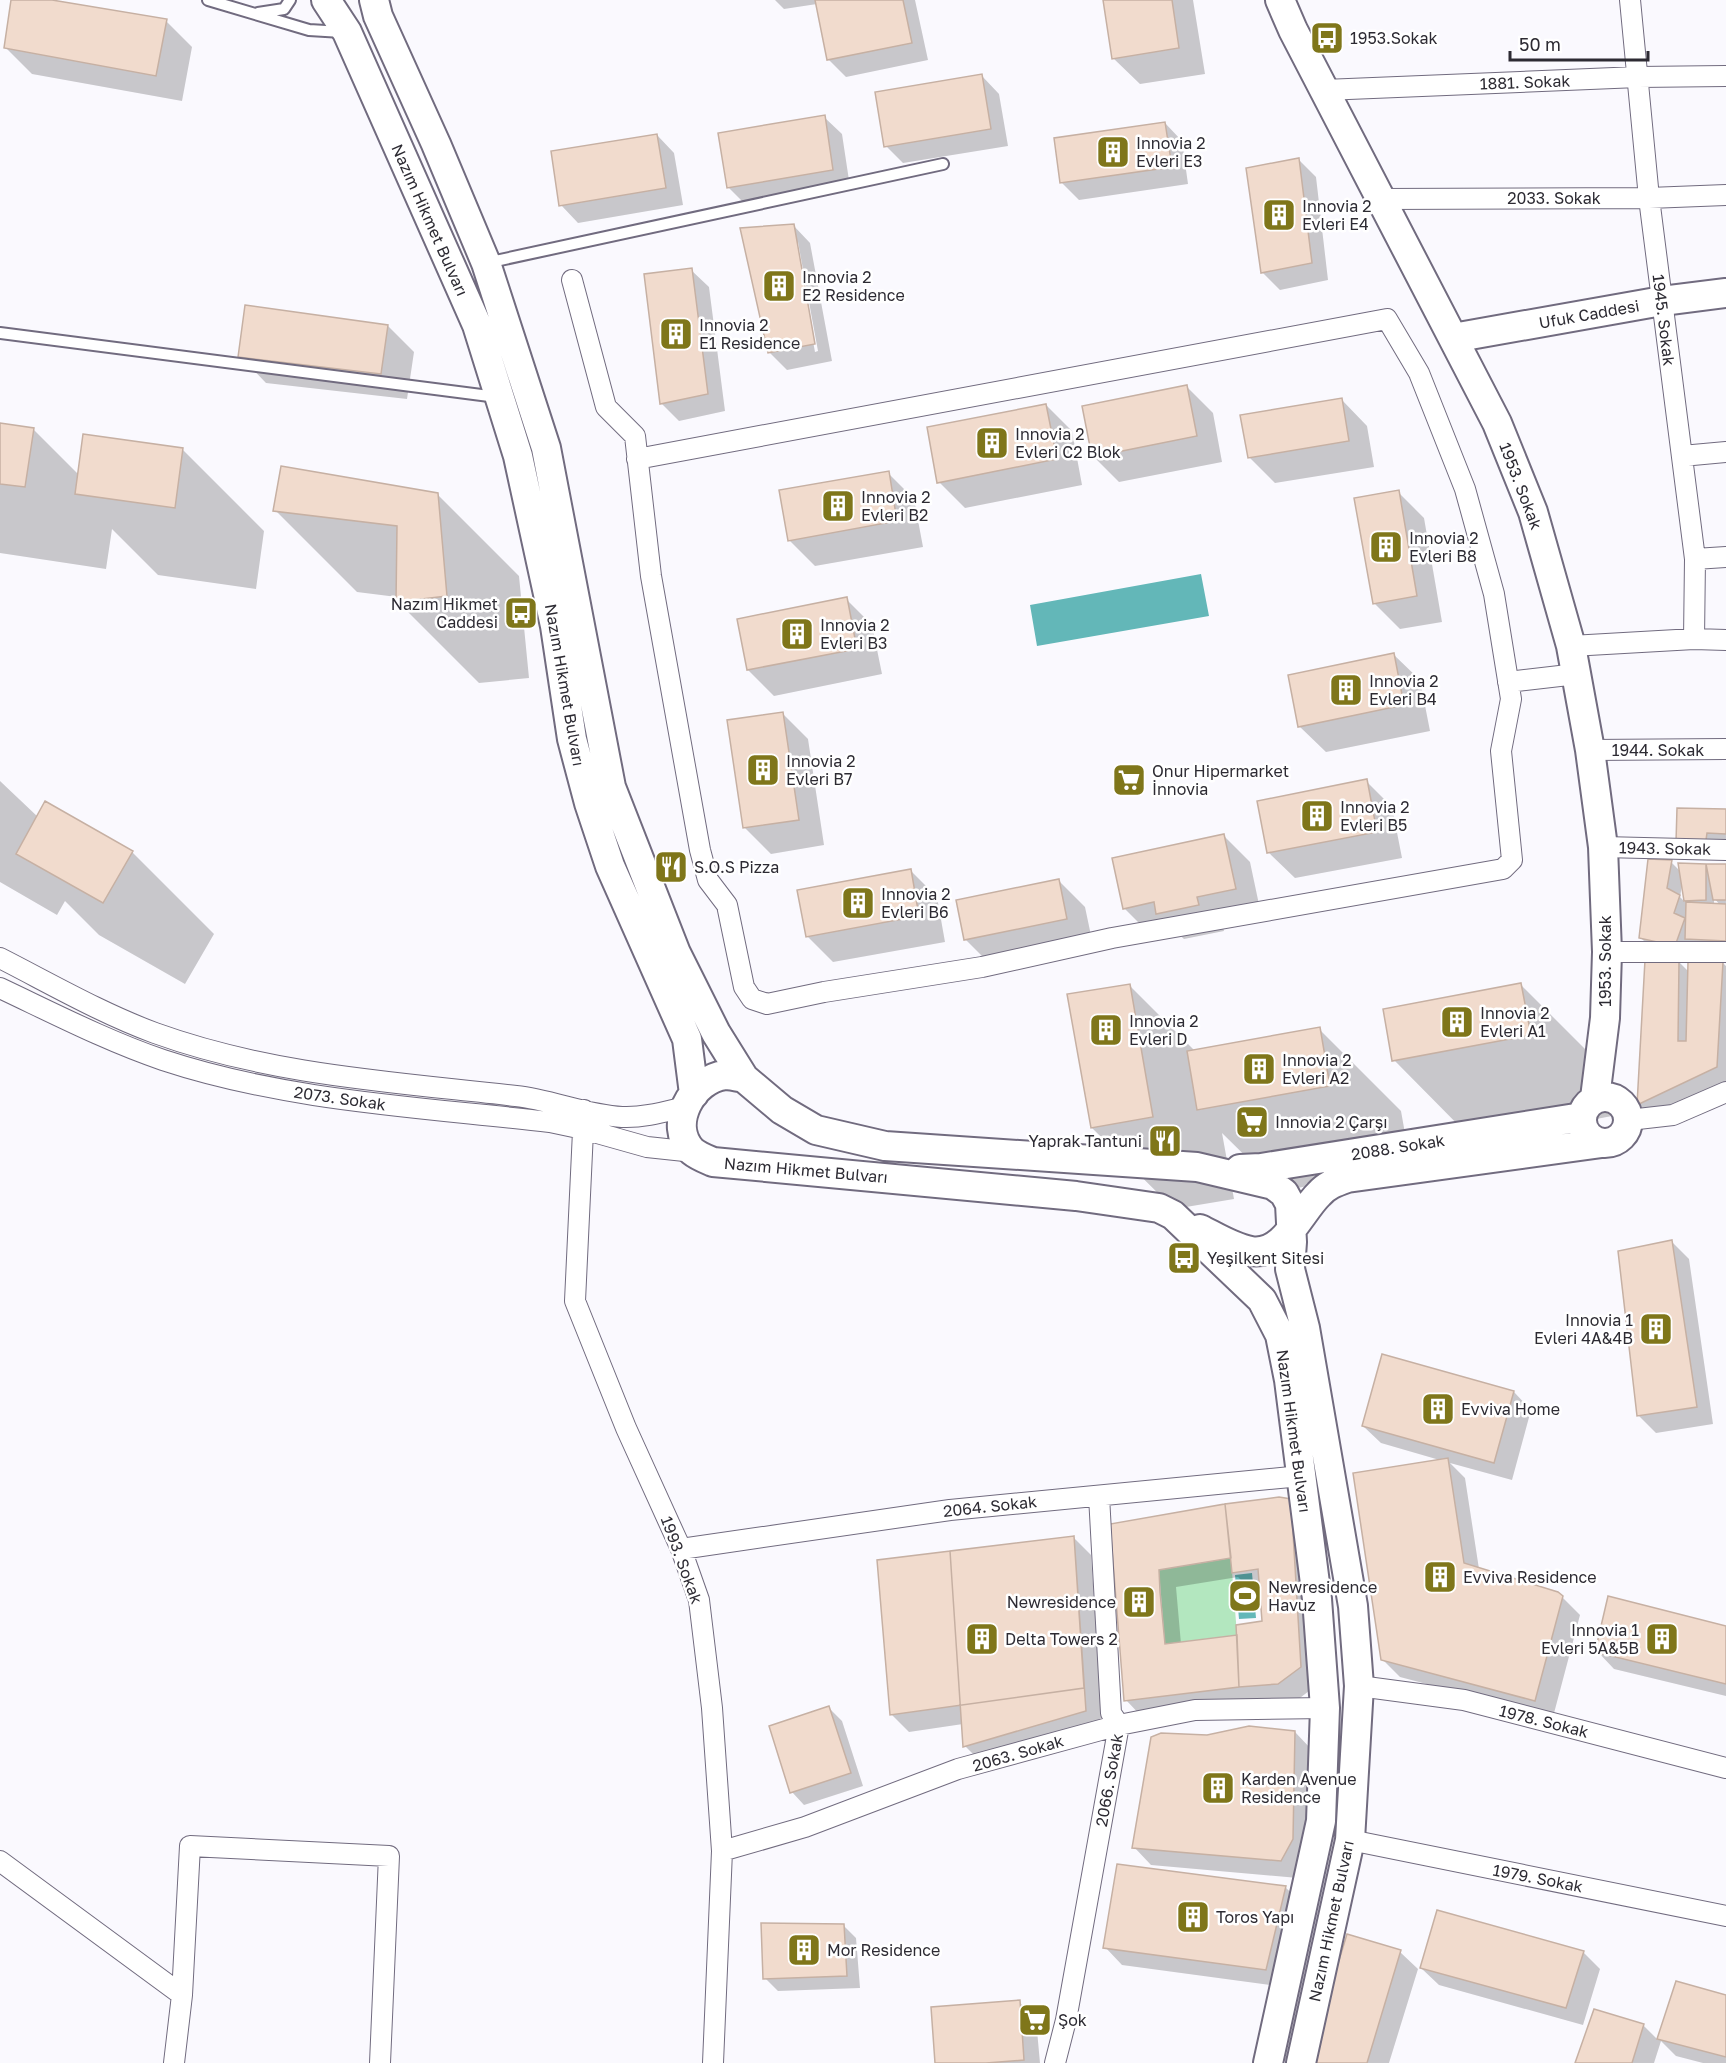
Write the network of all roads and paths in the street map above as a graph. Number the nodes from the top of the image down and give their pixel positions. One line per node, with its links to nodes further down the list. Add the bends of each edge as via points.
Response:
1 (208, 0): 7 (lane)
2 (290, 0): 7 (lane, via 284,9)
3 (326, 0): 8 (main road, Nazım Hikmet Bulvarı)
4 (374, 0): 16 (main road, Nazım Hikmet Bulvarı)
5 (1280, 0): 11 (main road, 1953. Sokak)
6 (1630, 0): 10 (street, 1945. Sokak)
7 (255, 14): 8 (lane, via 309,30)
8 (347, 32): 22 (main road, Nazım Hikmet Bulvarı, via 477,325)
9 (1726, 76): 10 (street, 1881. Sokak)
10 (1638, 77): 11 (street, 1881. Sokak); 14 (street, 1945. Sokak)
11 (1324, 90): 15 (main road, 1953. Sokak)
12 (943, 164): 16 (lane)
13 (1726, 195): 14 (street, 2033. Sokak)
14 (1649, 198): 15 (street, 2033. Sokak); 19 (street, 1945. Sokak)
15 (1381, 199): 21 (main road, 1953. Sokak)
16 (486, 263): 41 (main road, Nazım Hikmet Bulvarı, via 546,448 611,787 676,953 716,1033)
17 (572, 280): 25 (street, via 606,407 634,436)
18 (1726, 293): 19 (main road, Ufuk Caddesi)
19 (1662, 301): 21 (main road, Ufuk Caddesi); 24 (street, 1945. Sokak)
20 (0, 333): 22 (lane)
21 (1453, 338): 30 (main road, 1953. Sokak, via 1497,423 1533,512)
22 (500, 397): 43 (main road, Nazım Hikmet Bulvarı, via 521,467 555,626 572,739 610,866 687,1039)
23 (1726, 452): 24 (street)
24 (1682, 456): 27 (street, 1945. Sokak)
25 (637, 459): 32 (street, via 1387,319 1419,373 1466,489 1494,594); 32 (street, via 648,559 700,850 708,880 727,905 744,987 752,999 767,1004 1503,869 1512,860 1501,751 1511,699)
26 (1726, 557): 27 (street)
27 (1695, 559): 28 (street, 1945. Sokak)
28 (1694, 639): 29 (street); 30 (street)
29 (1726, 640)
30 (1571, 646): 31 (main road, 1953. Sokak)
31 (1576, 674): 32 (street); 34 (main road, 1953. Sokak)
32 (1508, 682)
33 (1726, 749): 34 (street, 1944. Sokak)
34 (1590, 750): 35 (main road, 1953. Sokak)
35 (1603, 847): 36 (street, 1943. Sokak); 37 (main road, 1953. Sokak)
36 (1726, 850)
37 (1607, 952): 38 (street); 44 (main road, 1953. Sokak)
38 (1726, 952)
39 (0, 958): 45 (street, 2073. Sokak, via 121,1019 205,1048 332,1076 518,1096)
40 (0, 988): 45 (street, 2073. Sokak, via 163,1060 303,1094 550,1122)
41 (744, 1078): 43 (main road, via 725,1075 708,1082); 47 (main road, Nazım Hikmet Bulvarı, via 782,1110 816,1130 885,1146)
42 (1726, 1092): 44 (street, via 1673,1115)
43 (689, 1100): 45 (street, 2073. Sokak, via 647,1116); 46 (main road, Nazım Hikmet Bulvarı, via 682,1133)
44 (1606, 1109): 47 (main road, 2088. Sokak, via 1260,1168); 49 (main road, via 1582,1124 1589,1137 1602,1143 1347,1178 1318,1194)
45 (583, 1119): 46 (street, 2073. Sokak, via 647,1147); 52 (street, 1993. Sokak, via 574,1301)
46 (694, 1152): 48 (main road, Nazım Hikmet Bulvarı, via 713,1162 1076,1196 1159,1208)
47 (1214, 1170): 49 (main road, Nazım Hikmet Bulvarı, via 1274,1185 1290,1204)
48 (1173, 1215): 49 (main road, via 1252,1251 1272,1247); 50 (main road, Nazım Hikmet Bulvarı, via 1262,1300 1280,1335)
49 (1292, 1228): 53 (main road, Nazım Hikmet Bulvarı, via 1290,1269 1305,1328 1353,1606)
50 (1301, 1476): 51 (street, 2064. Sokak); 54 (main road, Nazım Hikmet Bulvarı, via 1317,1599)
51 (1099, 1496): 52 (street, 2064. Sokak, via 950,1510); 55 (street, 2066. Sokak, via 1110,1612 1111,1713)
52 (681, 1549): 59 (street, 1993. Sokak, via 699,1600 712,1708)
53 (1359, 1686): 56 (street, 1978. Sokak, via 1574,1720); 58 (main road, Nazım Hikmet Bulvarı)
54 (1325, 1708): 55 (street, 2063. Sokak, via 1195,1710); 57 (main road, Nazım Hikmet Bulvarı)
55 (1119, 1725): 59 (street, 2063. Sokak, via 958,1769 805,1827); 66 (street, 2066. Sokak)
56 (1726, 1768)
57 (1321, 1821): 58 (main road); 67 (main road, Nazım Hikmet Bulvarı)
58 (1350, 1840): 61 (street, 1979. Sokak); 68 (main road, Nazım Hikmet Bulvarı)
59 (722, 1851): 65 (street, 1993. Sokak)
60 (0, 1861): 62 (street)
61 (1726, 1917)
62 (182, 1995): 63 (street); 64 (street, via 190,1846 389,1856)
63 (174, 2063)
64 (380, 2063)
65 (714, 2063)
66 (1055, 2063)
67 (1268, 2063)
68 (1300, 2063)

